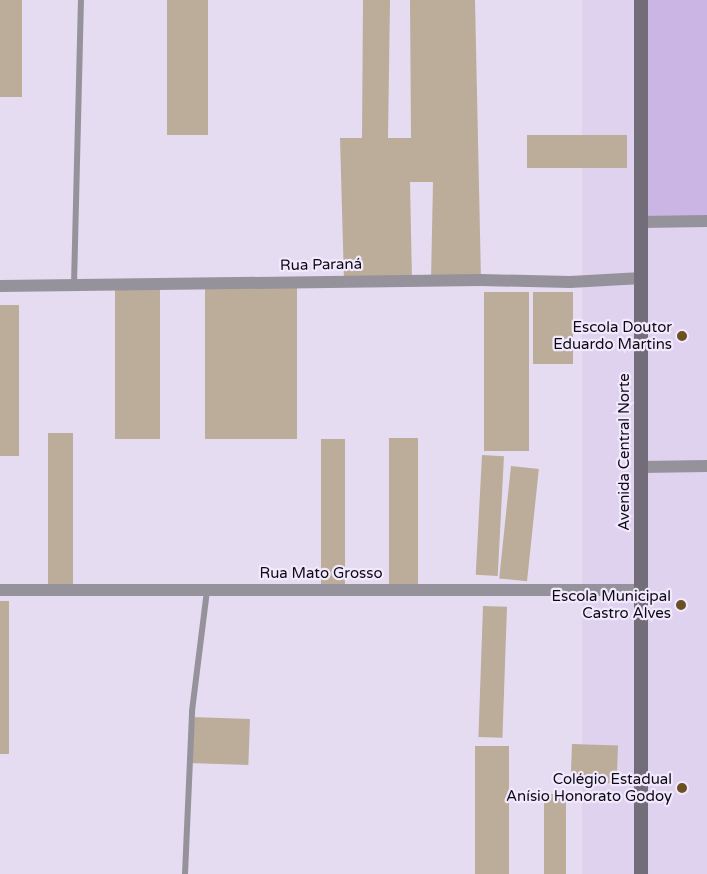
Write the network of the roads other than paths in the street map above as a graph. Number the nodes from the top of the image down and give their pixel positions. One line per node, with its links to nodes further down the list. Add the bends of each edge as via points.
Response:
1 (81, 0): 6 (lane)
2 (641, 0): 4 (main road, Avenida Central Norte)
3 (707, 221): 4 (street)
4 (641, 222): 5 (main road, Avenida Central Norte)
5 (642, 278): 6 (street, Rua Paraná, via 553,282); 9 (main road, Avenida Central Norte)
6 (74, 285): 7 (street, Rua Paraná)
7 (0, 286)
8 (707, 466): 9 (street)
9 (641, 467): 11 (main road, Avenida Central Norte)
10 (0, 590): 12 (street, Rua Mato Grosso)
11 (641, 590): 12 (street, Rua Mato Grosso); 14 (main road, Avenida Central Norte)
12 (207, 591): 13 (lane, via 192,711)
13 (185, 874)
14 (641, 874)

